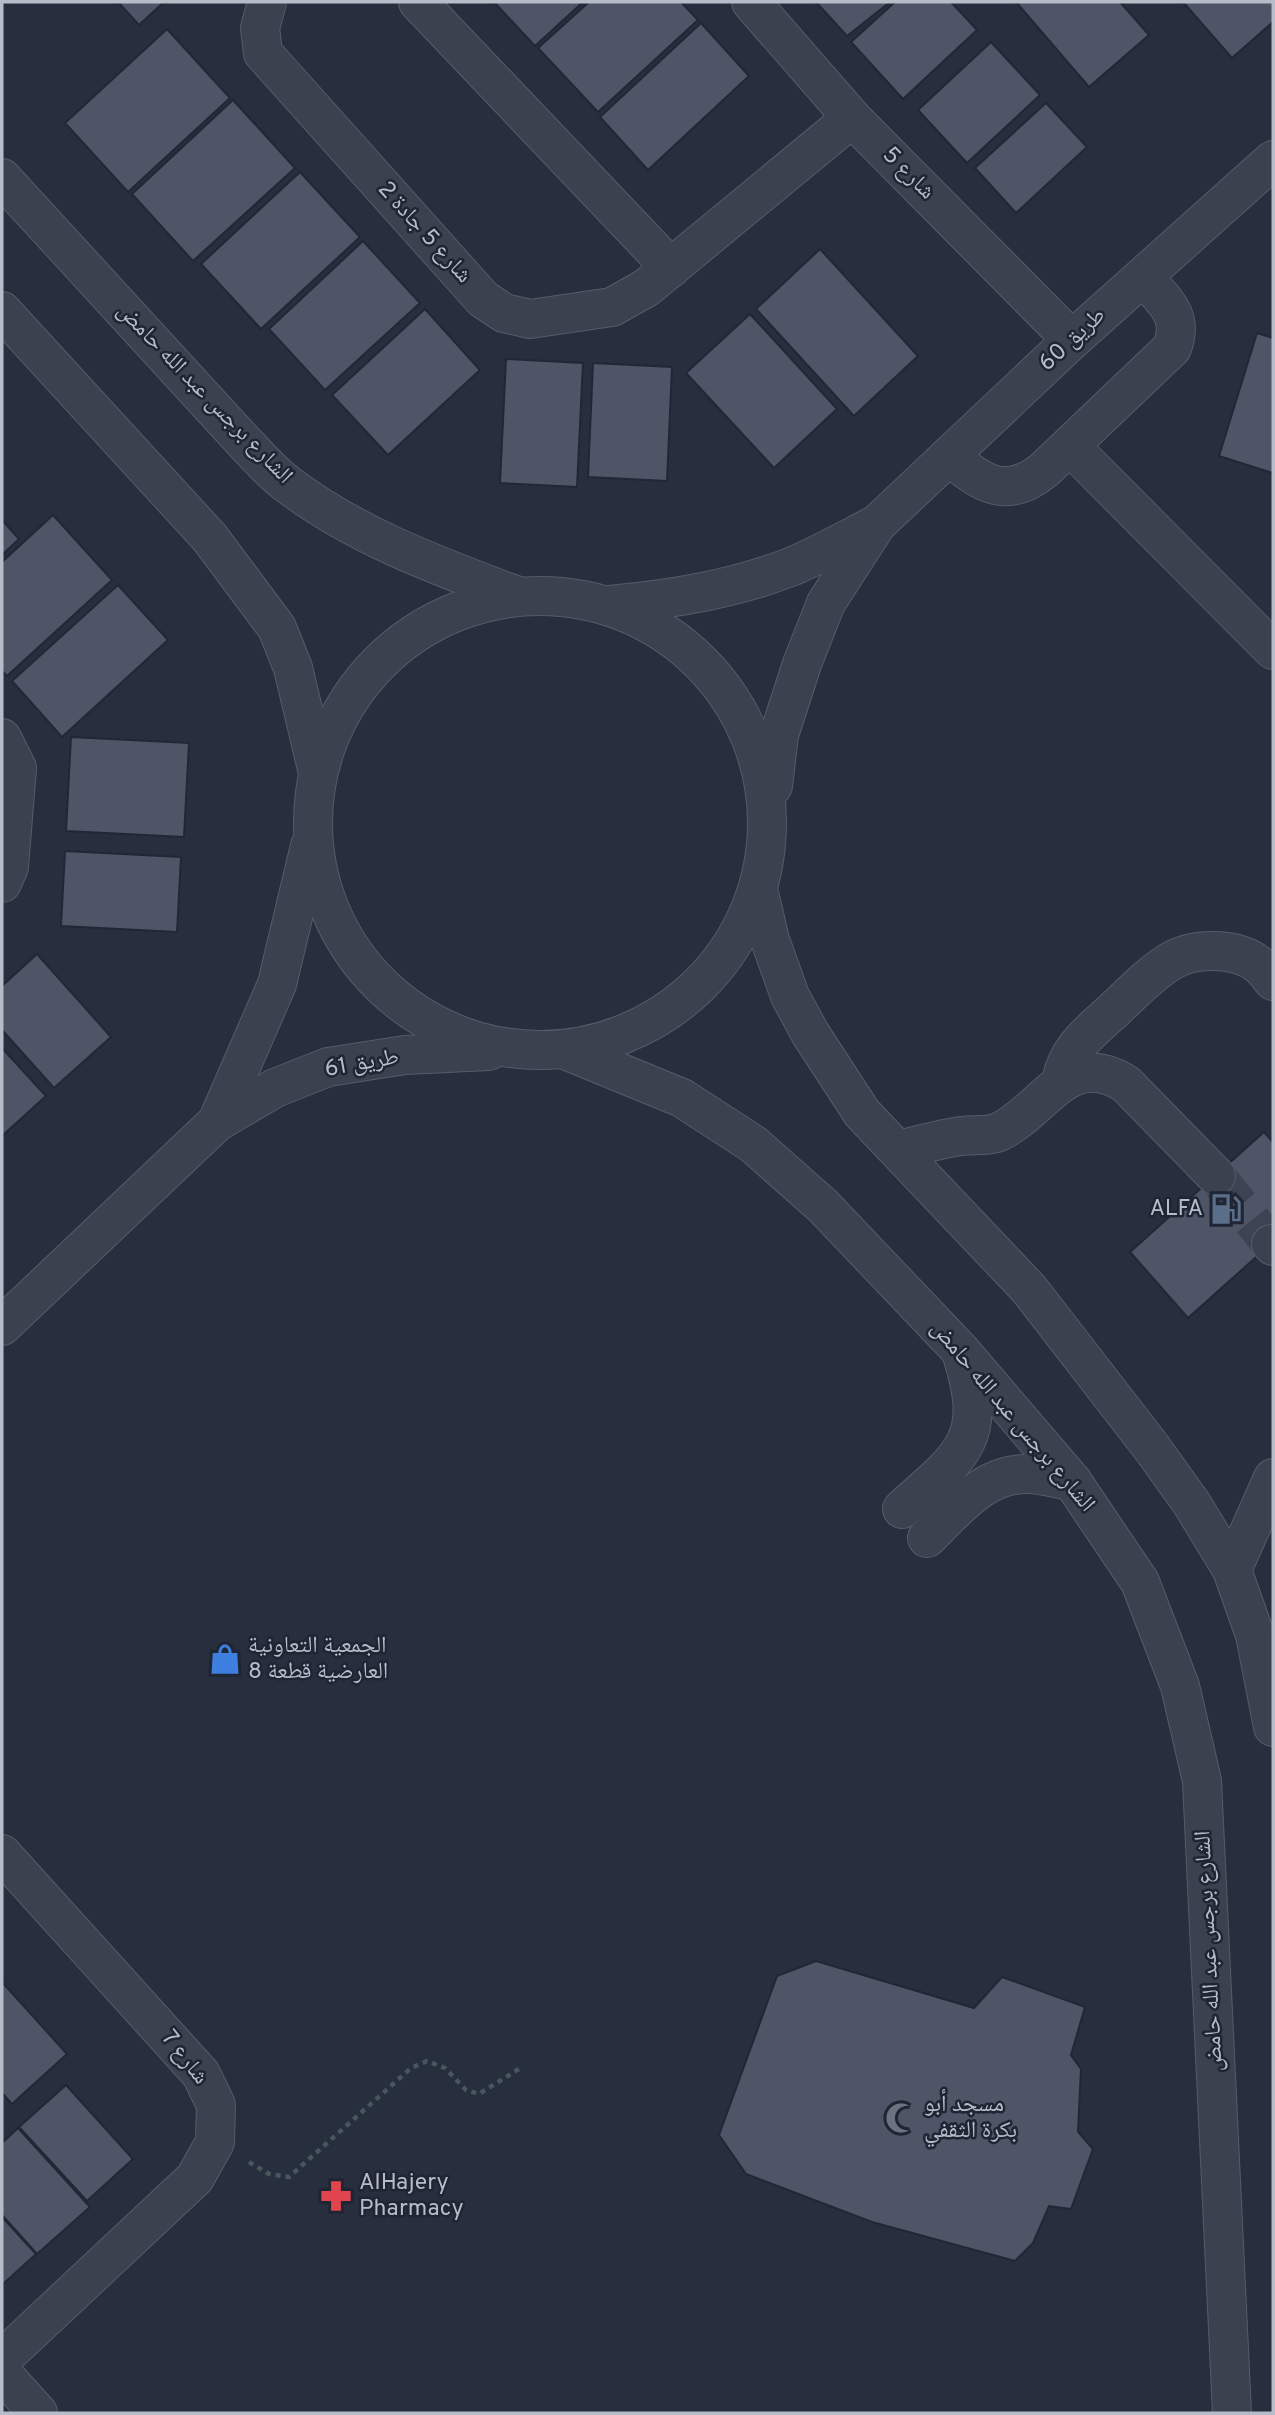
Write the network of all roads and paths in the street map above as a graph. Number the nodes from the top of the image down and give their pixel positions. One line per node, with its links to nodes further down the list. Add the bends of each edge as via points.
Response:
1 (267, 2): 7 (street, شارع 5 جادة 2, via 260,28 263,53 483,299 504,313 530,319 612,307)
2 (418, 2): 7 (street)
3 (751, 2): 4 (street, شارع 5)
4 (852, 118): 7 (street, شارع 5 جادة 2); 10 (street, شارع 5)
5 (1273, 160): 8 (street, طريق 60)
6 (2, 178): 14 (street, الشارع برجس عبد الله حامض, via 285,482 334,516 381,540)
7 (671, 268)
8 (1143, 277): 10 (street, طريق 60); 11 (street, via 1172,310 1176,336 1172,348)
9 (2, 311): 18 (street, via 210,538 277,628 293,668)
10 (1072, 340): 12 (street, طريق 60)
11 (1069, 446): 12 (street, via 1032,479 1006,487 988,485); 16 (street)
12 (949, 456): 13 (street, طريق 60)
13 (877, 524): 15 (street, طريق 60, via 794,565 732,586); 19 (street, طريق 60, via 826,603 802,664 779,735)
14 (518, 596): 15 (street, via 585,599); 18 (street, via 449,613 409,635 374,666 347,703)
15 (607, 606): 19 (street, via 670,635 704,664 733,701 753,742 765,788)
16 (1273, 650)
17 (2, 738): 21 (street, via 18,768 9,867)
18 (318, 775): 20 (street)
19 (768, 834): 22 (street)
20 (313, 835): 24 (street, via 320,881 337,924 362,963 393,996 432,1023 474,1041); 27 (street, طريق 61, via 277,984)
21 (2, 883)
22 (758, 889): 25 (street, via 746,922 721,962 690,995 652,1022 610,1040); 28 (street, via 790,996 862,1113)
23 (1273, 981): 26 (street, via 1259,965 1242,956 1218,951 1174,960 1084,1038 1064,1066)
24 (519, 1050): 25 (street); 27 (street, طريق 61, via 405,1055 328,1067 275,1088)
25 (565, 1050): 31 (street, الشارع برجس عبد الله حامض, via 682,1098 753,1144 823,1206)
26 (1061, 1082): 28 (street, via 1022,1118 996,1134 964,1135); 29 (street, via 1090,1072 1110,1073 1135,1092)
27 (217, 1122): 30 (street, طريق 61)
28 (899, 1150): 36 (street, via 1030,1289 1152,1448)
29 (1216, 1176)
30 (2, 1326)
31 (960, 1350): 33 (street, الشارع برجس عبد الله حامض); 34 (street, via 971,1384 967,1440)
32 (1273, 1478): 36 (street)
33 (1072, 1481): 35 (street, via 1028,1474 1000,1477 976,1491); 44 (street, الشارع برجس عبد الله حامض, via 1140,1583 1180,1686 1202,1781)
34 (902, 1509)
35 (927, 1538)
36 (1232, 1570): 37 (street, via 1255,1635)
37 (1273, 1727)
38 (2, 1854): 40 (street, شارع 7, via 201,2074 216,2105)
39 (522, 2067): 40 (path, via 479,2094 466,2090 445,2068 427,2061 411,2068 289,2177 269,2174)
40 (215, 2142): 41 (street, شارع 7, via 195,2178)
41 (2, 2359)
42 (2, 2373): 43 (street)
43 (38, 2413)
44 (1232, 2413)

